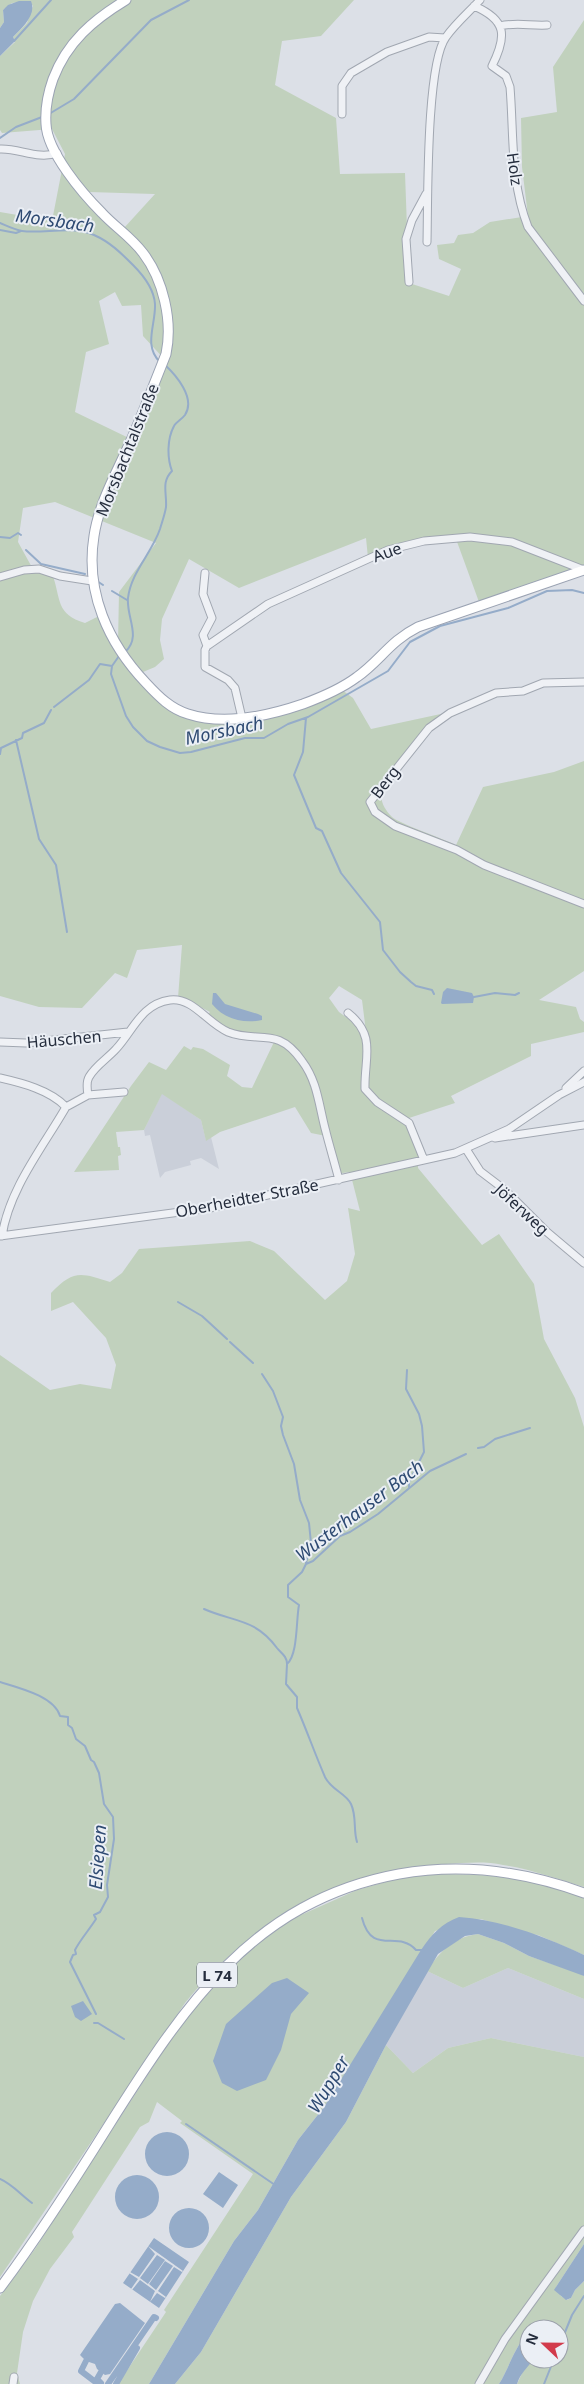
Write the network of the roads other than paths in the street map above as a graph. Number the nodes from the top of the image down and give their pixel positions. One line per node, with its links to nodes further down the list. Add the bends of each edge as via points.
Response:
1 (126, 0): 9 (main road, Morsbachtalstraße, via 90,24 67,51 51,87 46,111 46,124)
2 (480, 0): 3 (street)
3 (474, 6): 4 (street, via 493,16); 6 (street)
4 (500, 26): 5 (street, via 514,23); 13 (street, Holz, via 500,44 492,66 506,76 510,87 513,169 524,218)
5 (547, 26)
6 (445, 38): 7 (street, via 429,37 388,52 351,73 342,86); 10 (street, via 434,72)
7 (342, 114)
8 (0, 149): 9 (street, via 16,149 43,156)
9 (56, 153): 17 (main road, Morsbachtalstraße, via 83,192 133,241 151,266 168,322 168,345 162,364 99,514 93,545)
10 (426, 192): 11 (street); 12 (street, via 406,239)
11 (427, 242)
12 (409, 282)
13 (584, 301)
14 (584, 570): 18 (street, Aue, via 512,542 462,537 424,541 388,550 268,604); 20 (main road, Morsbachtalstraße, via 418,627 388,647 358,677 341,688 288,709)
15 (205, 573): 18 (street, via 203,594 212,618 203,635)
16 (0, 577): 17 (street, via 38,569)
17 (92, 582): 20 (main road, Morsbachtalstraße, via 104,622 121,654 154,692 176,709 204,718)
18 (207, 646): 20 (street, via 205,667 228,680 234,688)
19 (584, 682): 21 (street, Berg, via 544,683 523,691 496,693 450,714 428,728 370,802 375,812 395,826)
20 (242, 718)
21 (584, 904)
22 (348, 1013): 35 (street, via 363,1028 367,1040 365,1089 377,1102 409,1123)
23 (128, 1032): 24 (street, Häuschen, via 26,1043); 29 (street, via 89,1077); 36 (street, via 145,1011 162,1002 179,1000 193,1005 207,1020 229,1032 274,1037 289,1047 302,1060 312,1078)
24 (0, 1042)
25 (584, 1071): 30 (street)
26 (0, 1078): 31 (street, via 47,1093)
27 (584, 1082): 30 (street)
28 (124, 1092): 29 (street)
29 (88, 1095): 31 (street)
30 (559, 1095): 33 (street, via 516,1125)
31 (66, 1107): 37 (street, via 24,1177 7,1212)
32 (584, 1125): 33 (street)
33 (490, 1138): 34 (street, Oberheidter Straße)
34 (466, 1149): 35 (street, Oberheidter Straße); 38 (street, Jöferweg, via 480,1171)
35 (424, 1160): 36 (street, Oberheidter Straße)
36 (339, 1180): 37 (street, Oberheidter Straße, via 210,1208)
37 (1, 1236)
38 (584, 1263)
39 (584, 1893): 41 (main road, L 74, via 543,1879 503,1872 424,1870 351,1887 276,1924 223,1969 179,2020 56,2209)
40 (584, 2230): 42 (street, via 505,2339)
41 (0, 2288)
42 (479, 2384)

